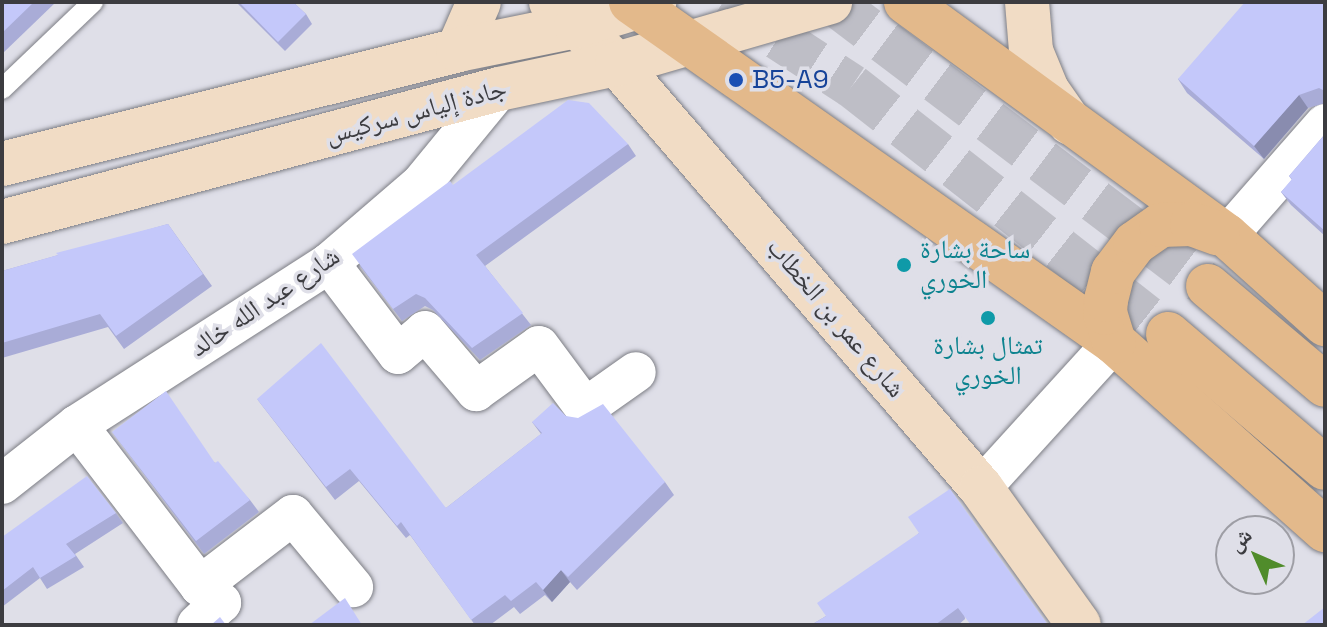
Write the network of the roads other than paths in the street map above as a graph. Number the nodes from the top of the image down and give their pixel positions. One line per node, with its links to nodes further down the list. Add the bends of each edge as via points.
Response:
1 (93, 2): 11 (lane)
2 (479, 2): 9 (main road)
3 (830, 2): 8 (main road, جادة إلياس سركيس)
4 (906, 2): 14 (main road)
5 (1027, 2): 14 (main road, via 1031,51 1047,90)
6 (641, 4): 7 (main road, جادة إلياس سركيس); 8 (main road)
7 (563, 14): 9 (main road, جادة إلياس سركيس); 10 (main road, شارع عمر بن الخطاب)
8 (692, 43): 10 (main road, جادة إلياس سركيس); 22 (main road)
9 (458, 50): 15 (main road, جادة إلياس سركيس)
10 (617, 64): 12 (main road, جادة إلياس سركيس); 28 (main road, شارع عمر بن الخطاب)
11 (2, 89)
12 (499, 89): 16 (main road, جادة إلياس سركيس); 18 (street, شارع عبد الله خالد, via 421,184)
13 (1325, 124): 17 (street)
14 (1072, 125): 17 (main road)
15 (2, 164)
16 (2, 222)
17 (1227, 236): 20 (main road); 22 (main road, via 1192,224 1161,225 1135,243 1113,272 1106,300)
18 (329, 263): 23 (street, via 398,354 425,331 476,391 539,346 585,408); 25 (street, شارع عبد الله خالد)
19 (1208, 286): 24 (main road)
20 (1325, 324)
21 (1168, 334): 26 (main road)
22 (1114, 342): 28 (street); 29 (main road)
23 (636, 372)
24 (1325, 385)
25 (77, 425): 27 (street, شارع عبد الله خالد); 30 (street)
26 (1325, 468)
27 (2, 484)
28 (981, 488): 33 (main road, شارع عمر بن الخطاب)
29 (1325, 530)
30 (200, 586): 31 (street, via 293,515); 32 (street, via 221,603)
31 (353, 587)
32 (197, 625)
33 (1079, 625)

